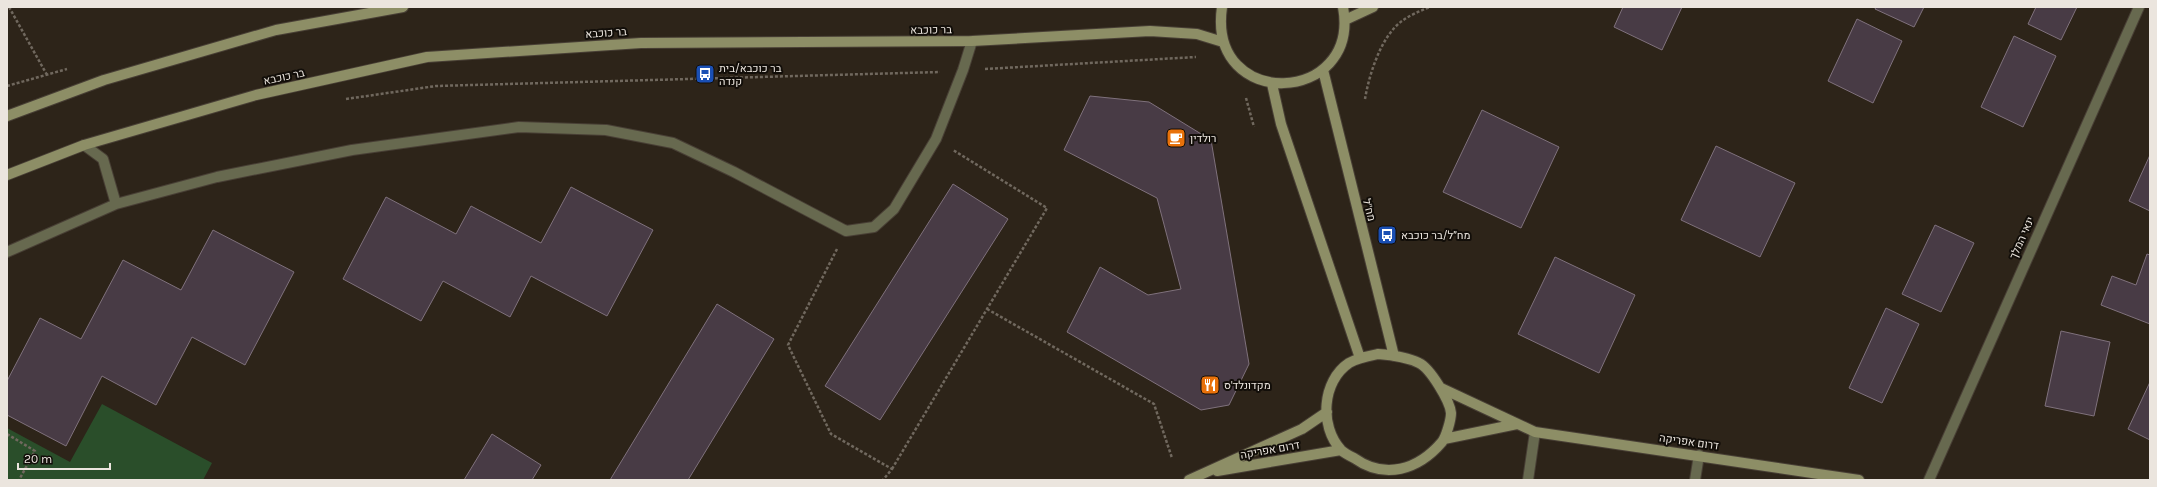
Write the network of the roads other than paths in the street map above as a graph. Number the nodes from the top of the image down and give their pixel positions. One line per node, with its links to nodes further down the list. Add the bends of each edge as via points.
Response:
1 (403, 7): 11 (main road, via 276,30 104,80)
2 (1222, 7): 8 (main road)
3 (1343, 7): 6 (main road)
4 (1373, 7): 6 (main road)
5 (2139, 7): 30 (street, ינאי המלך)
6 (1345, 20): 9 (main road, via 1343,39 1335,56)
7 (972, 41): 8 (main road, בר כוכבא, via 1150,31 1197,34); 12 (main road, בר כוכבא, via 641,43 427,57 256,95); 14 (street, via 936,139 894,209 874,227 846,231 673,143 598,130 519,127 352,150 217,177)
8 (1222, 42): 10 (main road, via 1230,57 1242,70 1256,79)
9 (1323, 70): 10 (main road, via 1308,79 1290,84); 16 (main road, מח"ל)
10 (1272, 84): 17 (main road, via 1281,124)
11 (7, 116)
12 (84, 145): 13 (main road, בר כוכבא); 14 (street, via 103,159)
13 (7, 175)
14 (116, 204): 15 (street)
15 (7, 252)
16 (1394, 356): 17 (main road, via 1378,354); 18 (main road, via 1420,363)
17 (1360, 358): 19 (main road, via 1349,364 1333,379 1328,395)
18 (1441, 388): 20 (main road, דרום אפריקה); 22 (main road, via 1451,414)
19 (1327, 412): 23 (main road, via 1330,432); 25 (main road, דרום אפריקה, via 1302,429)
20 (1518, 424): 21 (main road, דרום אפריקה); 22 (main road)
21 (1535, 432): 24 (main road, דרום אפריקה); 27 (street)
22 (1444, 439): 23 (main road, via 1432,454 1416,464 1399,470 1380,470 1362,464)
23 (1341, 450): 25 (main road, דרום אפריקה)
24 (1699, 455): 28 (street); 29 (main road, דרום אפריקה)
25 (1203, 474): 26 (main road, דרום אפריקה)
26 (1189, 480)
27 (1528, 480)
28 (1694, 480)
29 (1859, 480)
30 (1929, 480)

